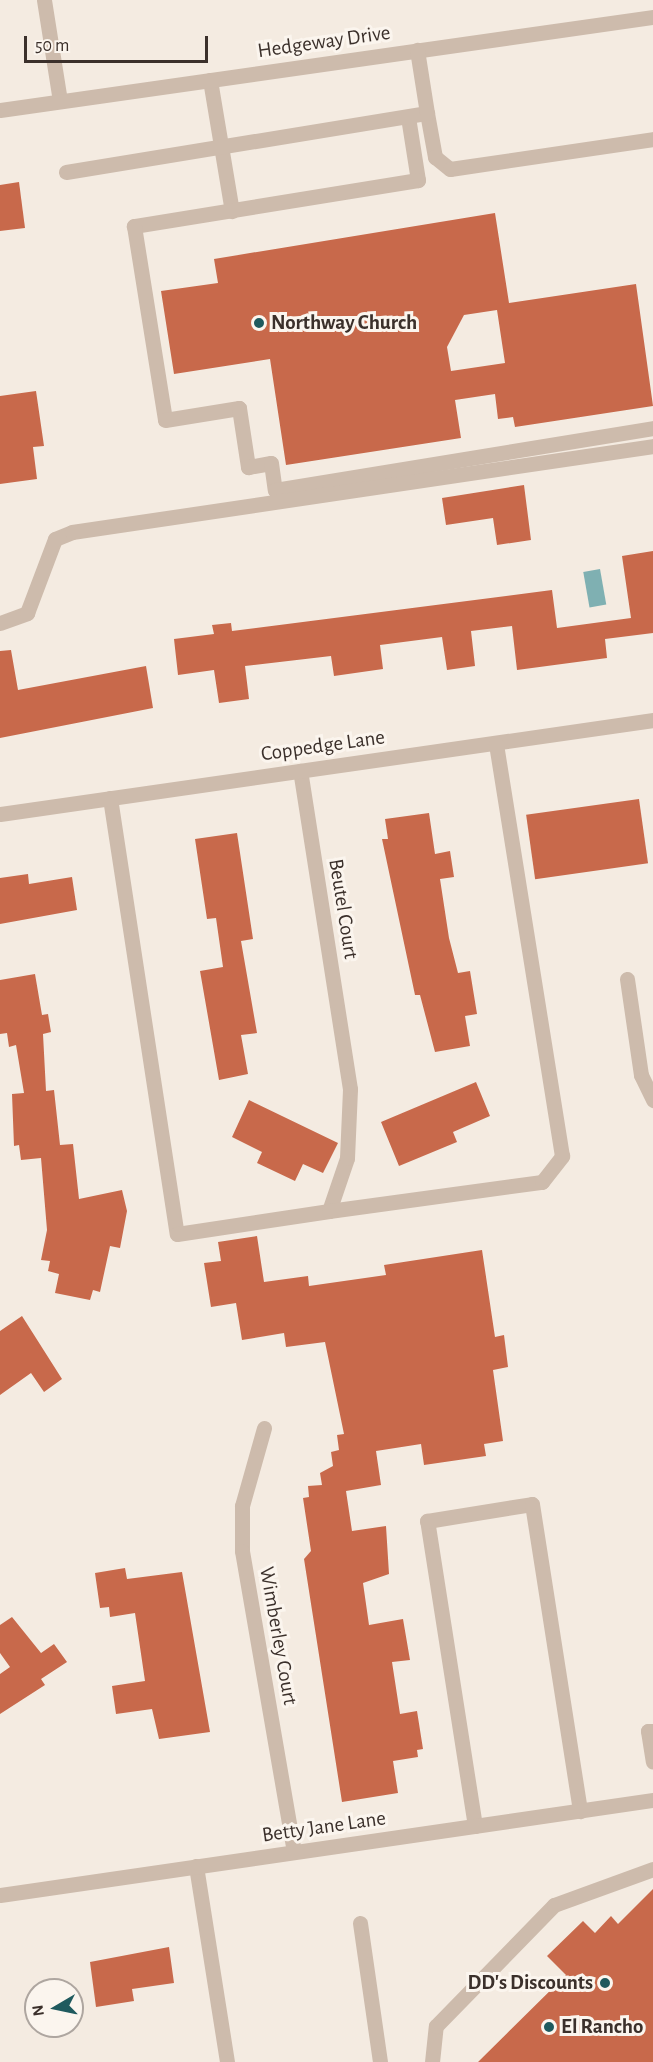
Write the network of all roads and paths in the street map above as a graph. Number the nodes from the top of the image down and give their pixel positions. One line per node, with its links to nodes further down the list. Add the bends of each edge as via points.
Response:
1 (44, 0): 5 (street)
2 (653, 17): 3 (street, Hedgeway Drive)
3 (417, 50): 4 (street, Hedgeway Drive); 7 (street)
4 (210, 80): 5 (street, Hedgeway Drive); 10 (street)
5 (60, 101): 6 (street, Hedgeway Drive)
6 (0, 110)
7 (427, 113): 8 (street); 9 (street, via 435,157 450,169)
8 (408, 117): 10 (street); 12 (street, via 418,180)
9 (653, 139)
10 (221, 147): 11 (street); 12 (street)
11 (66, 172)
12 (232, 211): 13 (street, via 134,226 165,420 239,408 248,467 271,463 275,490)
13 (653, 428)
14 (653, 446): 15 (street, via 72,532 55,539 27,613)
15 (0, 623)
16 (653, 720): 17 (street, Coppedge Lane)
17 (495, 743): 18 (street, Coppedge Lane); 23 (street, via 562,1156 542,1182)
18 (300, 771): 19 (street, Coppedge Lane); 23 (street, Beutel Court, via 343,1054 351,1134)
19 (111, 798): 20 (street, Coppedge Lane); 23 (street, via 177,1234)
20 (0, 814)
21 (627, 979): 22 (street, via 641,1076)
22 (653, 1100)
23 (329, 1211)
24 (264, 1428): 30 (street, Wimberley Court, via 242,1506 242,1551)
25 (653, 1731): 26 (street, via 648,1731)
26 (653, 1762)
27 (653, 1800): 28 (street, Betty Jane Lane)
28 (580, 1811): 29 (street, Betty Jane Lane); 29 (street, via 532,1504 427,1521)
29 (475, 1826): 30 (street, Betty Jane Lane)
30 (294, 1852): 31 (street, Betty Jane Lane)
31 (196, 1866): 33 (street, Betty Jane Lane); 35 (street)
32 (653, 1869): 37 (street, via 554,1905 436,2026)
33 (0, 1895)
34 (360, 1923): 36 (street)
35 (227, 2062)
36 (380, 2062)
37 (432, 2062)

